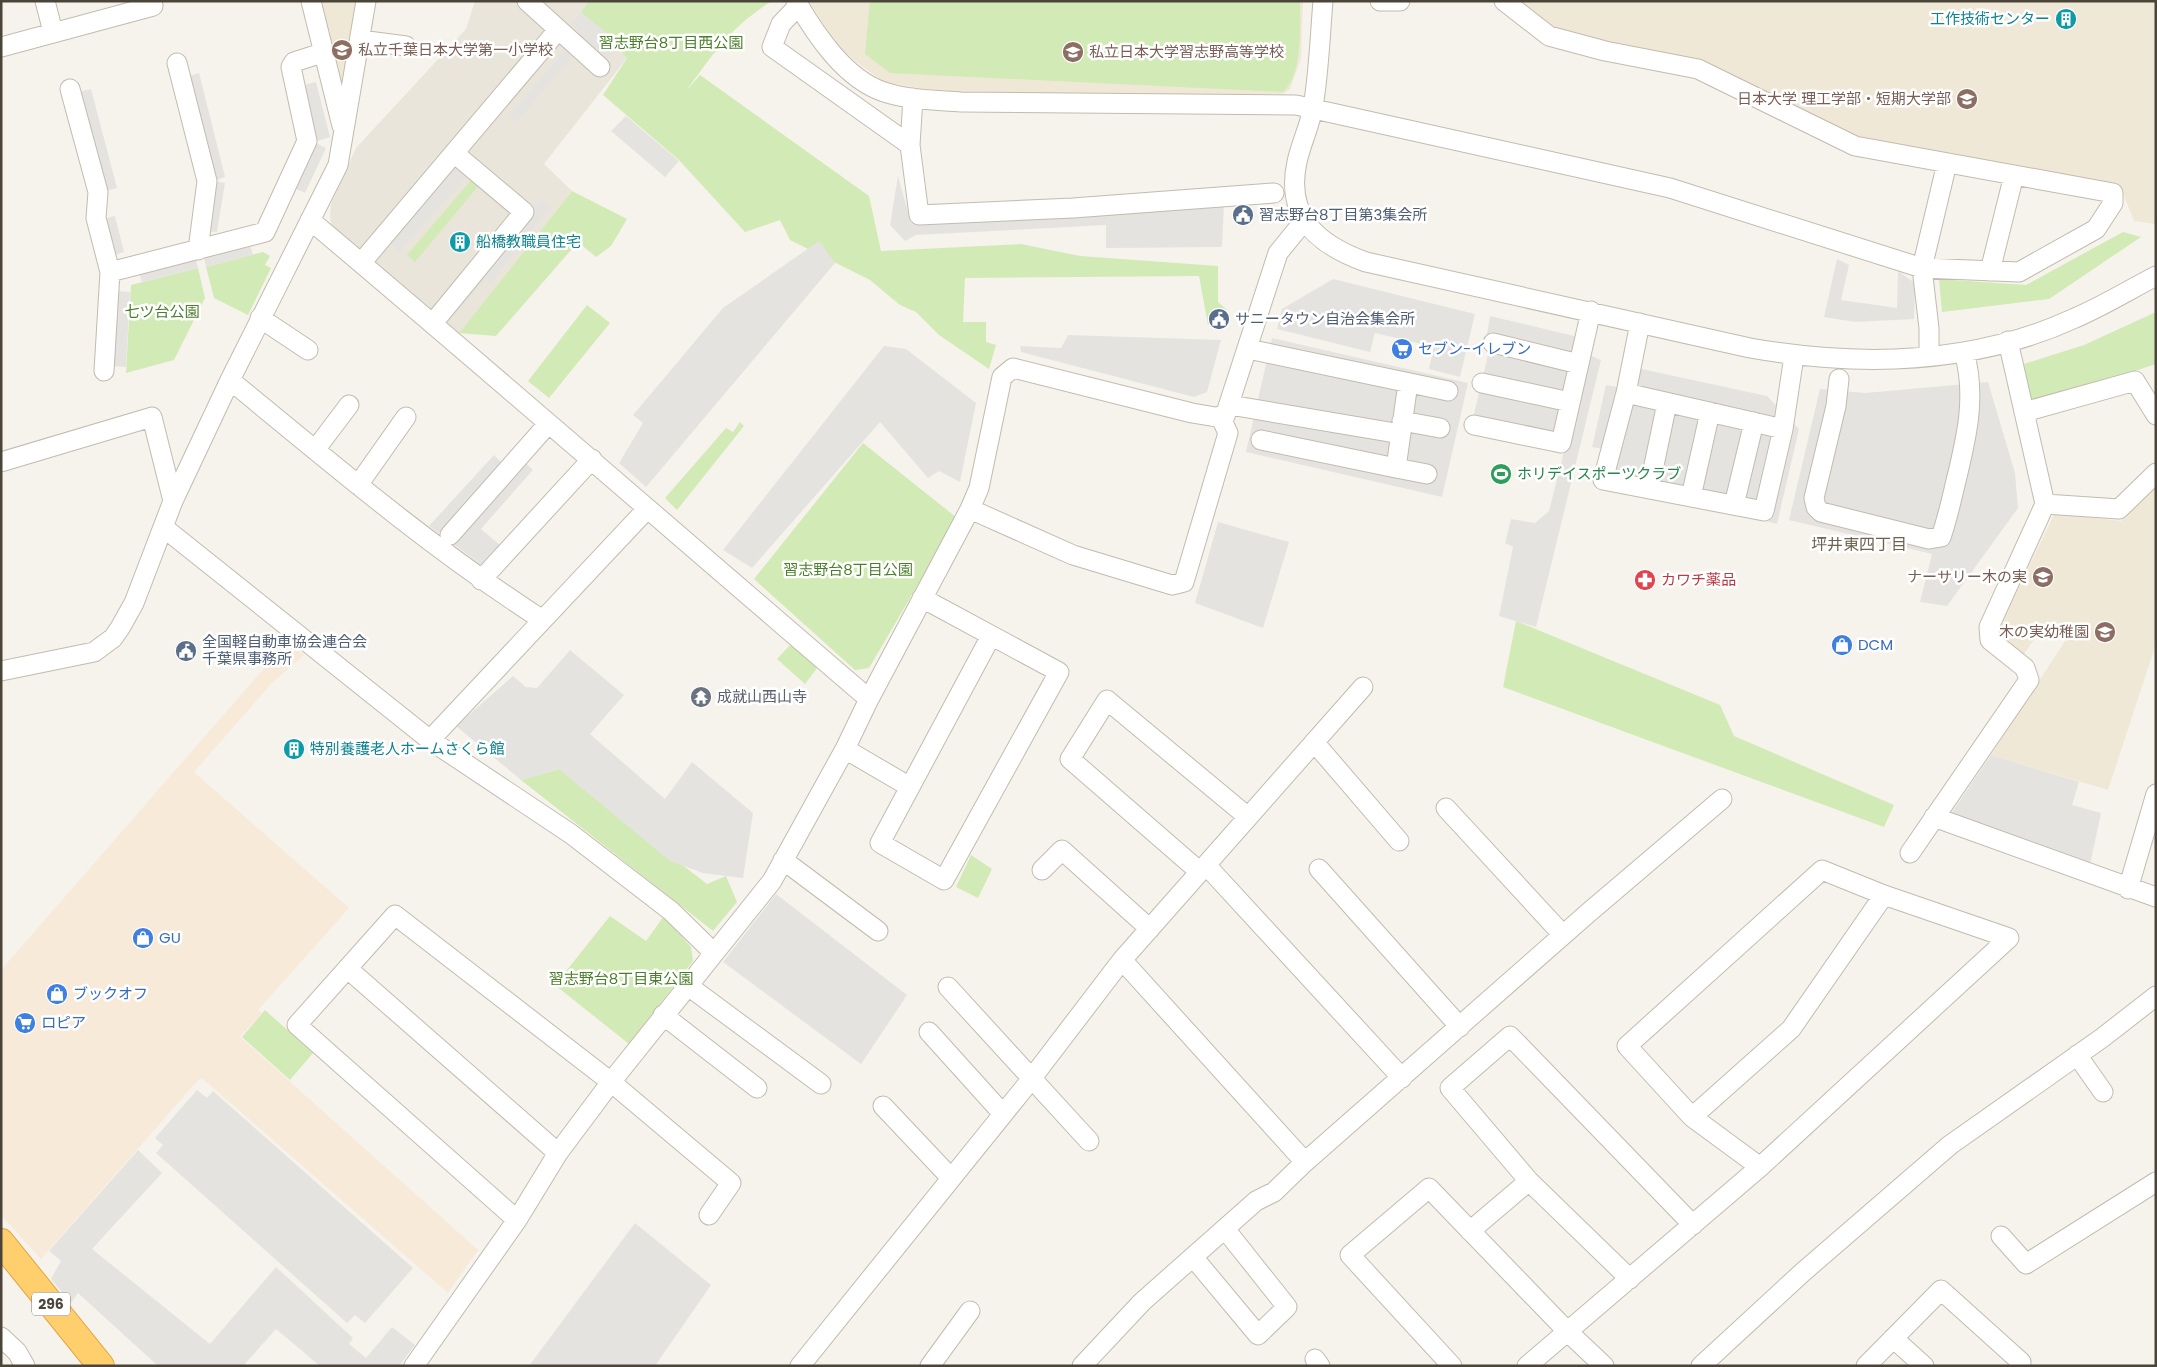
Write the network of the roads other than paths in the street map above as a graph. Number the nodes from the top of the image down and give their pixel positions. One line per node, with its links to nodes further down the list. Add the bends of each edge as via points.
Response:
1 (45, 1): 12 (street)
2 (152, 1): 12 (street, via 153,6)
3 (311, 1): 16 (street)
4 (366, 1): 13 (street)
5 (527, 1): 11 (street)
6 (1323, 1): 21 (street)
7 (1380, 1): 8 (street)
8 (1400, 1)
9 (1504, 1): 25 (street, via 1549,36 1605,52 1698,70 1855,146)
10 (797, 3): 20 (street, via 836,58 856,76 882,91); 23 (street, via 780,24 772,47)
11 (558, 30): 18 (street); 24 (street)
12 (53, 32): 15 (street)
13 (360, 40): 14 (street); 22 (street)
14 (406, 46)
15 (1, 47)
16 (324, 52): 22 (street); 30 (street, via 294,62 291,67 307,141)
17 (177, 63): 32 (street, via 207,181)
18 (600, 67)
19 (70, 89): 36 (street, via 98,192 96,218)
20 (913, 98): 21 (street, via 960,102 1296,105); 23 (street)
21 (1313, 108): 29 (street, via 1297,162 1294,185); 34 (street, via 1670,188)
22 (344, 135): 28 (street, via 338,165)
23 (910, 145): 27 (street, via 919,215 1073,208)
24 (454, 153): 33 (street); 41 (street, via 524,212)
25 (1948, 163): 26 (street); 34 (street)
26 (2014, 175): 35 (street); 35 (street, via 2113,192 2113,204 2096,229 2019,272)
27 (1274, 193)
28 (310, 220): 31 (street); 33 (street)
29 (1304, 221): 38 (street, via 1332,247 1366,262); 44 (street, via 1278,253)
30 (270, 224): 31 (street); 32 (street, via 265,232)
31 (299, 241): 39 (street)
32 (198, 250): 36 (street)
33 (361, 263): 41 (street)
34 (1922, 268): 35 (street); 48 (street)
35 (1990, 271)
36 (110, 272): 50 (street)
37 (2156, 276): 42 (street, via 2074,319)
38 (1591, 312): 40 (street); 49 (street)
39 (260, 318): 45 (street); 52 (street)
40 (1640, 322): 47 (street); 56 (street)
41 (433, 323): 66 (street)
42 (2008, 341): 46 (street); 62 (street)
43 (1493, 343): 49 (street)
44 (1248, 349): 53 (street); 60 (street)
45 (308, 350)
46 (1964, 352): 48 (street); 51 (street, via 1971,401 1966,441 1941,537 1929,539 1821,512 1816,507 1814,498)
47 (1794, 356): 48 (street, via 1855,360); 70 (street)
48 (1929, 356)
49 (1579, 364): 57 (street)
50 (104, 371)
51 (1840, 379)
52 (230, 380): 72 (street); 81 (street)
53 (1408, 383): 55 (street); 68 (street)
54 (1482, 383): 57 (street)
55 (1448, 391)
56 (1626, 393): 58 (street); 79 (street, via 1604,480)
57 (1570, 402): 67 (street, via 1560,443)
58 (1667, 403): 61 (street); 79 (street)
59 (349, 405): 72 (street)
60 (1225, 410): 68 (street); 84 (street, via 1192,413 1013,368 1002,377 979,488); 84 (street, via 1228,433 1184,582 1172,585 1074,554)
61 (1710, 412): 65 (street); 80 (street)
62 (2024, 412): 63 (street, via 2135,381); 82 (street)
63 (2156, 415)
64 (406, 417): 78 (street)
65 (1754, 422): 70 (street); 83 (street)
66 (548, 424): 73 (street); 87 (street)
67 (1474, 424)
68 (1402, 428): 69 (street); 75 (street)
69 (1440, 428)
70 (1783, 429): 83 (street, via 1764,511)
71 (1262, 440): 75 (street)
72 (315, 450): 78 (street)
73 (592, 459): 85 (street); 88 (street)
74 (1, 462): 81 (street, via 152,418)
75 (1396, 468): 77 (street)
76 (2156, 473): 82 (street, via 2119,508)
77 (1427, 474)
78 (358, 485): 88 (street)
79 (1649, 489): 80 (street)
80 (1691, 497): 83 (street)
81 (173, 501): 86 (street)
82 (2045, 504): 103 (street, via 1989,628 1990,640 2025,668 2030,680)
83 (1734, 505)
84 (970, 509): 89 (street)
85 (647, 510): 90 (street); 94 (street)
86 (163, 527): 92 (street, via 134,603 114,638 94,652); 95 (street)
87 (450, 535)
88 (481, 580): 90 (street)
89 (922, 598): 91 (street); 94 (street)
90 (541, 619): 95 (street)
91 (991, 636): 98 (street); 98 (street, via 1059,672 944,880 880,843)
92 (1, 671)
93 (1363, 687): 96 (street)
94 (869, 699): 97 (street)
95 (430, 740): 116 (street, via 570,834 671,911)
96 (1314, 742): 102 (street); 104 (street)
97 (845, 749): 98 (street); 106 (street)
98 (910, 787)
99 (2156, 794): 110 (street)
100 (1722, 798): 115 (street)
101 (1446, 808): 115 (street)
102 (1248, 817): 107 (street); 107 (street, via 1107,700 1070,760)
103 (1934, 817): 105 (street); 110 (street)
104 (1399, 841)
105 (1910, 853)
106 (783, 860): 114 (street); 116 (street, via 772,881)
107 (1203, 868): 113 (street); 127 (street)
108 (1319, 869): 123 (street)
109 (1042, 870): 113 (street, via 1062,850)
110 (2128, 889): 112 (street)
111 (1884, 894): 134 (street, via 1791,1029); 134 (street, via 1822,870 1627,1046); 138 (street, via 2009,938)
112 (2156, 898)
113 (1150, 929): 117 (street)
114 (878, 931)
115 (1563, 935): 123 (street)
116 (714, 952): 119 (street)
117 (1122, 960): 126 (street); 137 (street)
118 (348, 970): 128 (street, via 395,915); 136 (street); 143 (street, via 298,1025)
119 (687, 985): 122 (street); 129 (street)
120 (948, 987): 126 (street)
121 (2156, 996): 125 (street)
122 (663, 1016): 128 (street); 130 (street)
123 (1460, 1027): 127 (street)
124 (929, 1032): 133 (street)
125 (2077, 1055): 131 (street); 164 (street, via 1950,1145 1803,1272)
126 (1032, 1077): 133 (street); 135 (street)
127 (1402, 1078): 137 (street)
128 (611, 1082): 136 (street); 142 (street, via 731,1183)
129 (821, 1084)
130 (757, 1088)
131 (2103, 1092)
132 (883, 1106): 139 (street)
133 (1003, 1114): 139 (street)
134 (1692, 1117): 138 (street)
135 (1089, 1142)
136 (558, 1154): 143 (street)
137 (1305, 1162): 145 (street, via 1274,1192 1256,1201)
138 (1760, 1166): 144 (street)
139 (951, 1178): 158 (street)
140 (1529, 1181): 144 (street, via 1450,1088 1510,1036); 146 (street); 150 (street)
141 (2156, 1182): 147 (street, via 2026,1264)
142 (709, 1215)
143 (517, 1220): 157 (street)
144 (1693, 1225): 150 (street)
145 (1225, 1229): 149 (street); 149 (street, via 1287,1307 1258,1336)
146 (1470, 1231): 152 (street); 161 (street, via 1429,1188 1350,1255)
147 (2001, 1236)
148 (1, 1242): 156 (highway, 296)
149 (1193, 1257): 160 (street, via 1142,1302)
150 (1630, 1280): 152 (street)
151 (970, 1311): 159 (street)
152 (1567, 1331): 162 (street); 163 (street)
153 (1, 1337): 155 (street, via 17,1352)
154 (1893, 1338): 165 (street); 166 (street); 167 (street, via 1941,1290 2020,1362)
155 (25, 1366)
156 (101, 1366)
157 (414, 1366)
158 (800, 1366)
159 (930, 1366)
160 (1082, 1366)
161 (1452, 1366)
162 (1527, 1366)
163 (1604, 1366)
164 (1701, 1366)
165 (1866, 1366)
166 (1924, 1366)
167 (2020, 1366)

